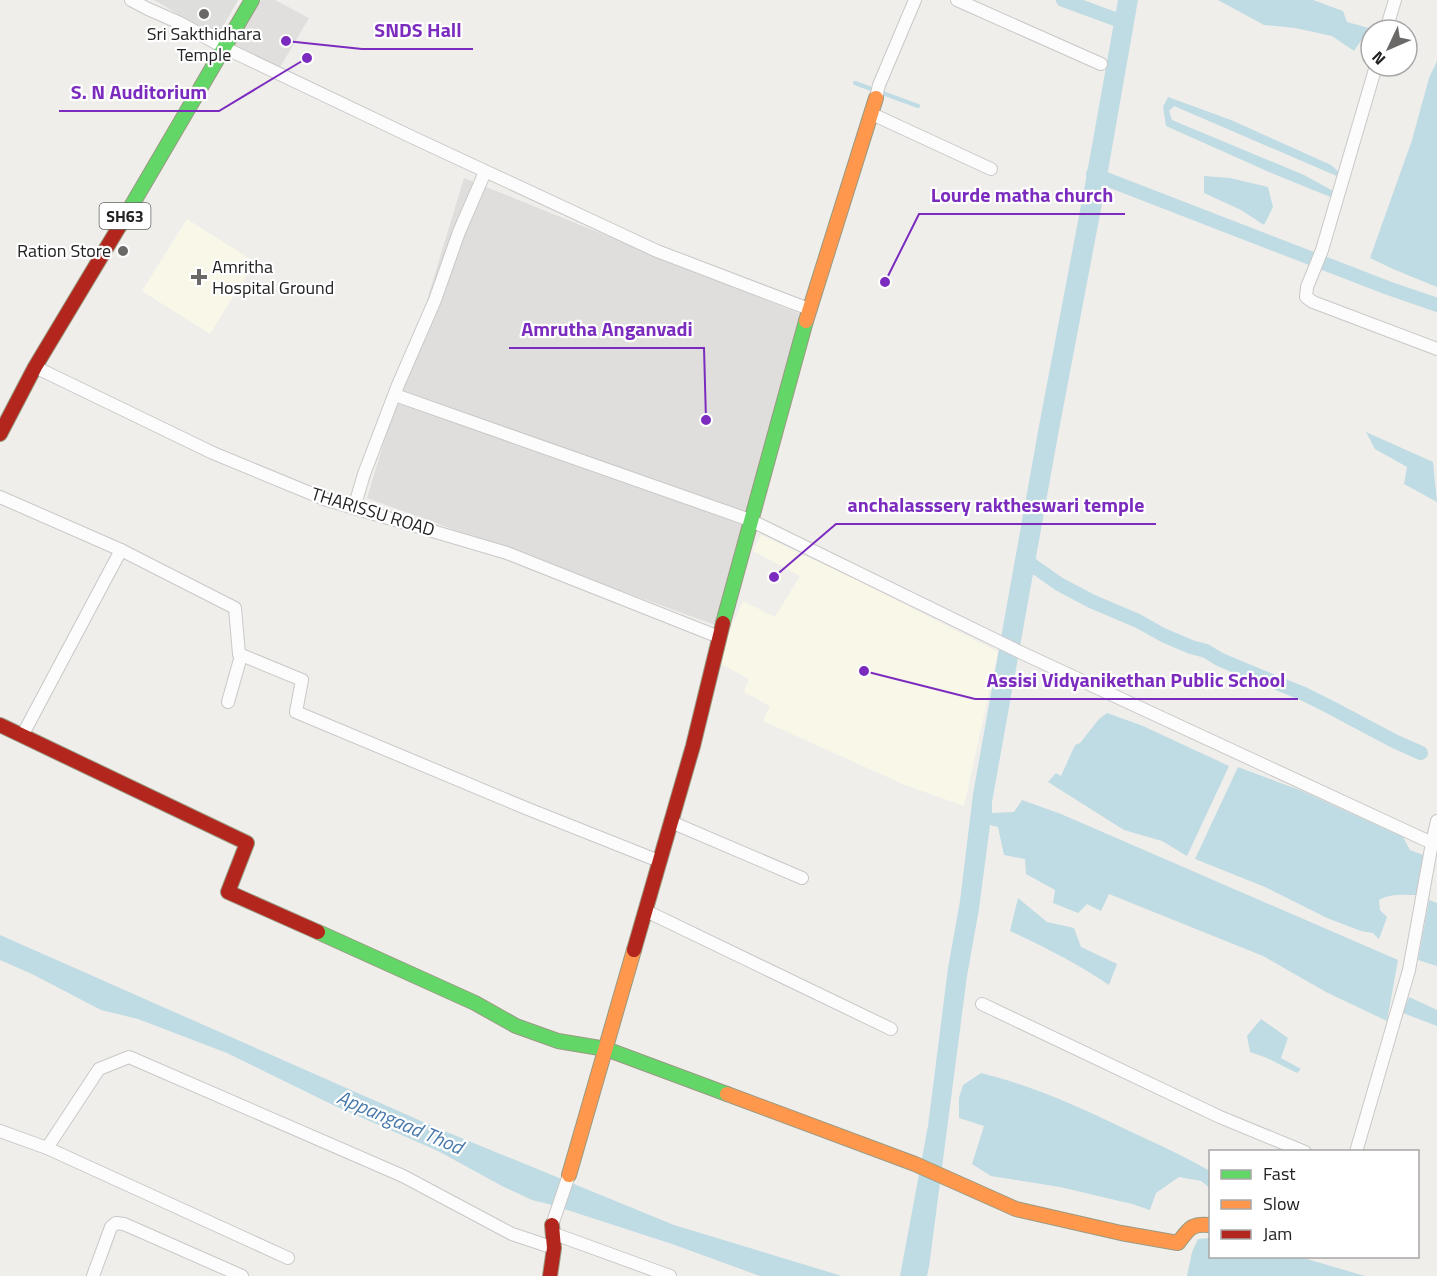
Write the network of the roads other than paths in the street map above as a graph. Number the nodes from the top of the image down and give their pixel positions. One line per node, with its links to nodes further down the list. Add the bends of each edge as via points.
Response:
1 (131, 0): 7 (street)
2 (252, 0): 7 (street, SH63)
3 (915, 0): 10 (street)
4 (957, 0): 8 (street)
5 (1395, 0): 6 (street)
6 (1390, 18)
7 (225, 48): 13 (street); 16 (street, SH63)
8 (1101, 64)
9 (1372, 78): 15 (street, via 1306,297)
10 (878, 91): 11 (street)
11 (872, 114): 12 (street); 14 (street)
12 (991, 169)
13 (485, 172): 14 (street, via 657,251); 17 (street)
14 (809, 309): 21 (street)
15 (1437, 350)
16 (34, 367): 18 (street, SH63); 20 (street, THARISSU ROAD, via 213,453)
17 (395, 395): 20 (street); 21 (street)
18 (1, 429)
19 (0, 497): 22 (street)
20 (354, 508): 23 (street, THARISSU ROAD, via 507,552)
21 (750, 520): 23 (street); 30 (street, via 1022,653)
22 (121, 550): 24 (street, via 235,608); 27 (street)
23 (719, 637): 29 (street)
24 (239, 654): 25 (street); 31 (street, via 302,680 296,712)
25 (228, 702)
26 (0, 725): 27 (street)
27 (22, 736): 36 (street, via 247,843 228,892 475,1003 516,1026 558,1041)
28 (1437, 821): 30 (street)
29 (671, 822): 31 (street); 32 (street)
30 (1432, 843): 40 (street, via 1409,970)
31 (659, 861): 33 (street)
32 (802, 878)
33 (646, 911): 35 (street); 36 (street)
34 (982, 1004): 39 (street, via 1220,1117)
35 (891, 1029)
36 (606, 1049): 41 (street); 42 (street, via 915,1164 1016,1209 1178,1243 1193,1225)
37 (0, 1131): 38 (street)
38 (47, 1148): 44 (street, via 99,1069 129,1057 403,1176 512,1234); 45 (street)
39 (1300, 1150)
40 (1357, 1150)
41 (569, 1175): 43 (street)
42 (1209, 1226)
43 (552, 1229): 44 (street); 49 (street)
44 (554, 1248): 48 (street)
45 (288, 1258)
46 (93, 1276): 47 (street, via 116,1223)
47 (242, 1276)
48 (550, 1276)
49 (670, 1276)

